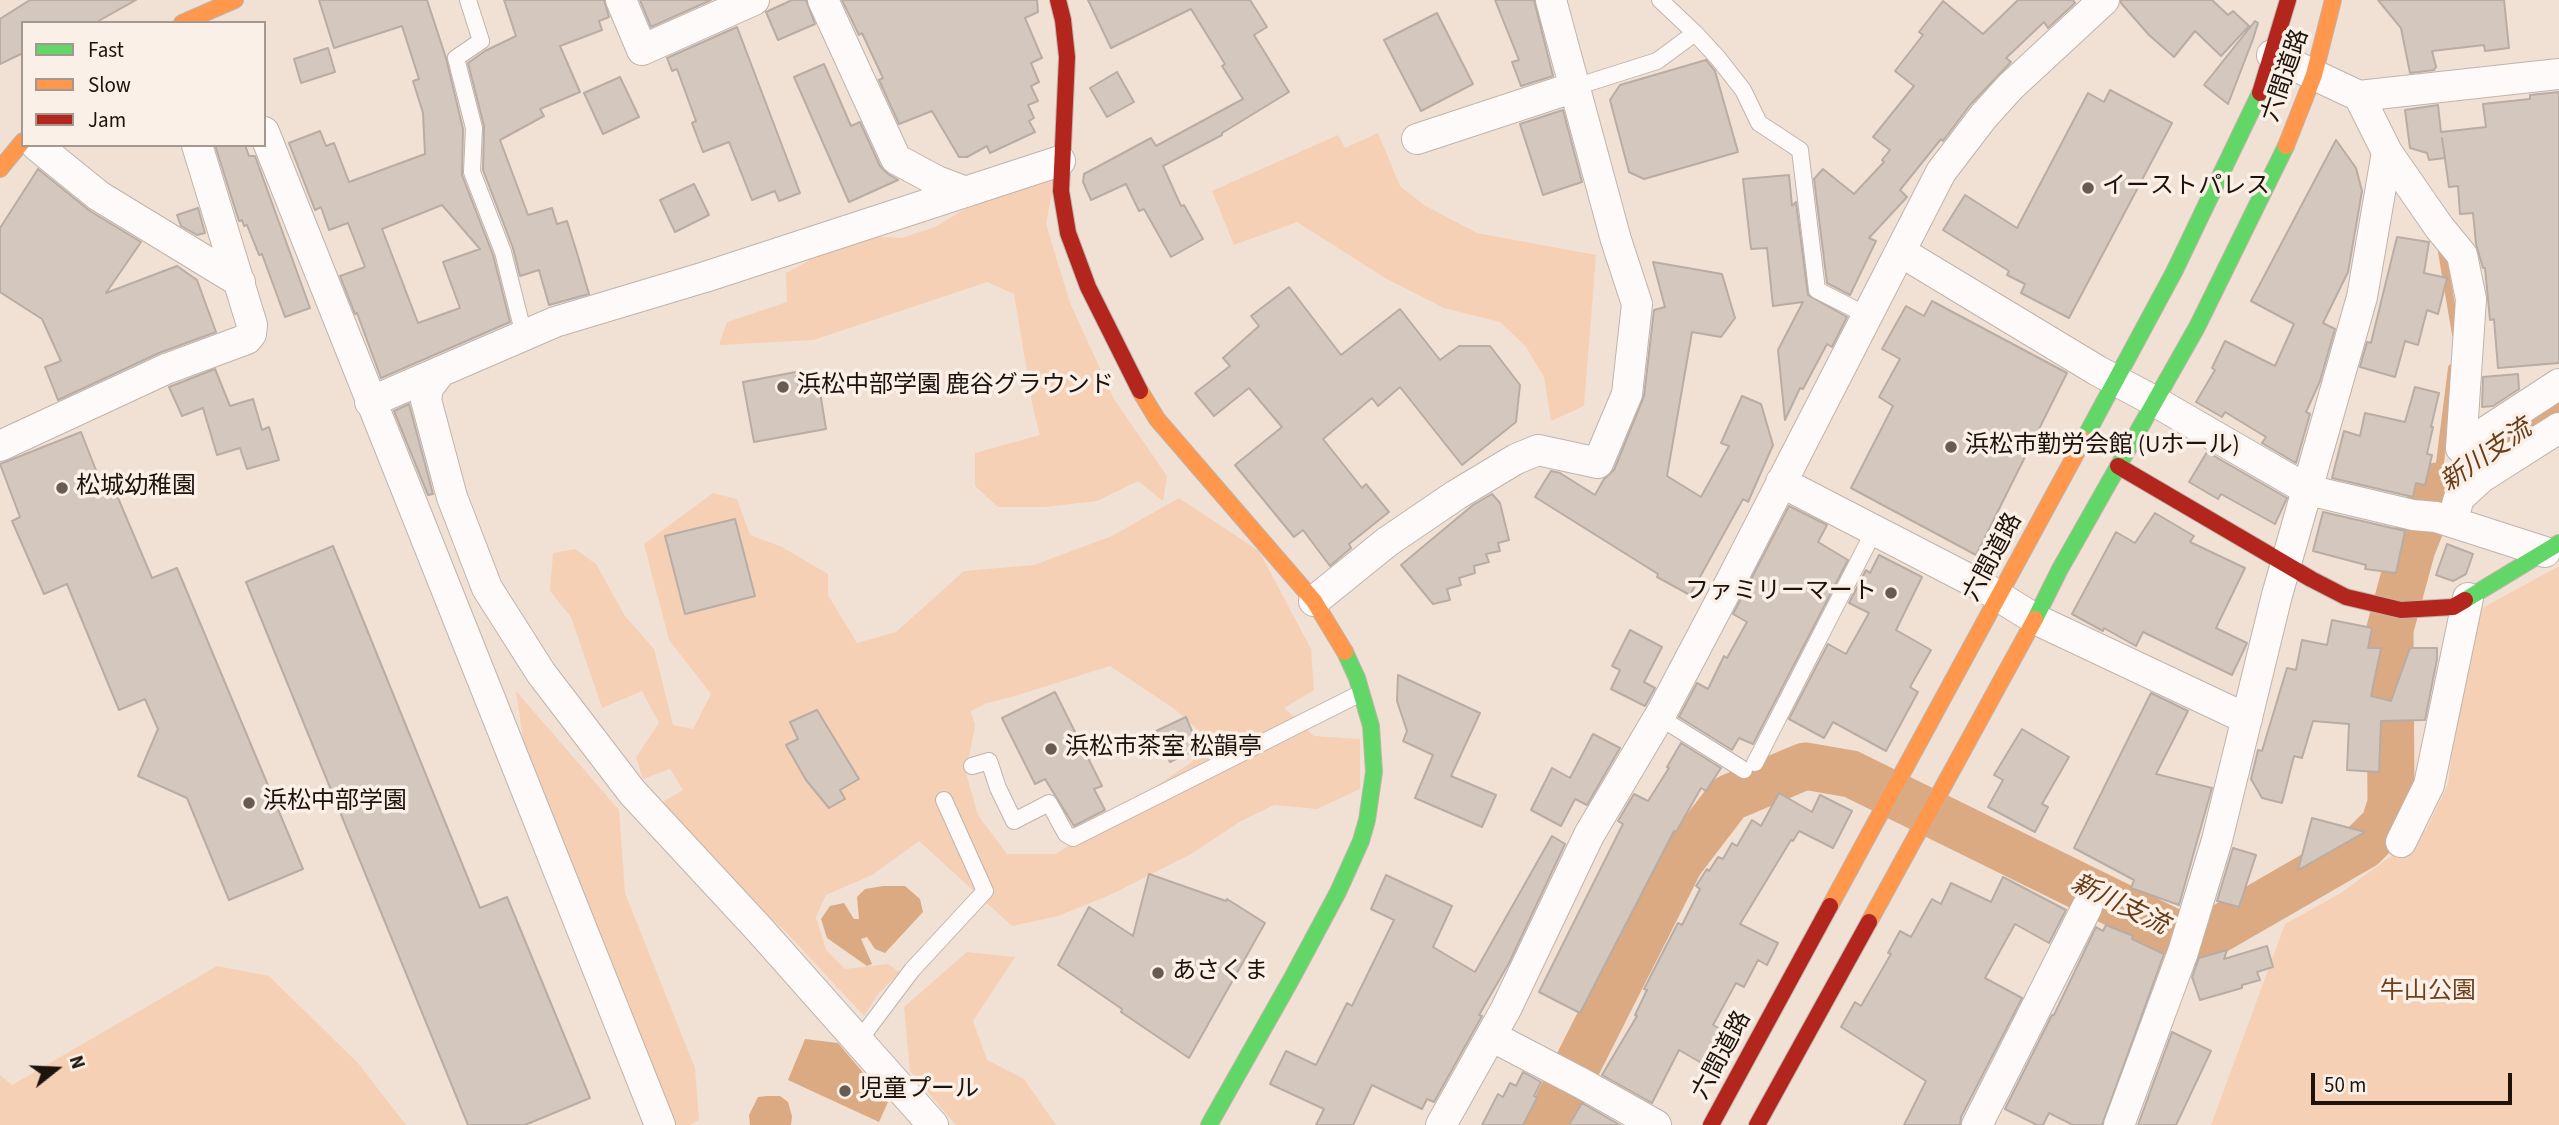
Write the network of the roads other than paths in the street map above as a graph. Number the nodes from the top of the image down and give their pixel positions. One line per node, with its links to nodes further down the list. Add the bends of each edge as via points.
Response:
1 (234, 0): 12 (main road)
2 (468, 0): 31 (lane, via 481,41 456,58 474,128 472,172 503,252)
3 (621, 0): 4 (street, via 642,50)
4 (754, 0)
5 (823, 0): 27 (street, via 896,159)
6 (1058, 0): 25 (main road, via 1067,57)
7 (1551, 0): 17 (street)
8 (1660, 0): 13 (lane)
9 (2104, 0): 28 (street, via 1983,117 1941,172)
10 (2333, 0): 16 (main road, 六間道路)
11 (2279, 4): 14 (main road, 六間道路)
12 (183, 14)
13 (1695, 33): 17 (lane, via 1657,61); 30 (lane, via 1743,90 1759,122 1800,150 1817,289)
14 (2272, 55): 16 (street); 33 (main road, 六間道路, via 2258,100)
15 (2559, 74): 18 (street)
16 (2314, 75): 18 (street); 36 (main road, 六間道路, via 2257,208)
17 (1575, 87): 20 (street); 48 (street, via 1637,303 1627,394 1598,463 1538,450 1516,459 1387,542)
18 (2358, 96): 24 (street)
19 (266, 137): 35 (street)
20 (1417, 139)
21 (21, 143): 26 (main road)
22 (38, 147): 29 (street, via 99,196)
23 (198, 147): 29 (street)
24 (2387, 152): 34 (street, via 2462,255 2471,299 2461,448); 41 (street, via 2362,297)
25 (1060, 161): 27 (street); 48 (main road, via 1063,214 1071,242 1088,287 1147,402)
26 (0, 169)
27 (966, 192): 31 (street)
28 (1901, 252): 30 (street); 33 (street)
29 (240, 282): 38 (street, via 252,325 247,340 166,369)
30 (1868, 316): 40 (street)
31 (524, 335): 32 (street)
32 (440, 371): 35 (street); 58 (street, via 426,400 452,498 487,588 541,674 632,792)
33 (2116, 380): 36 (street); 46 (main road, 六間道路)
34 (2559, 384)
35 (370, 402): 59 (street)
36 (2156, 402): 39 (main road, 六間道路); 41 (street)
37 (2559, 428): 42 (street, via 2482,477)
38 (0, 446)
39 (2118, 467): 45 (main road); 49 (main road, 六間道路)
40 (1781, 482): 43 (street); 51 (street)
41 (2308, 490): 42 (street); 45 (street)
42 (2433, 518): 44 (street)
43 (1874, 531): 46 (street); 51 (lane, via 1749,766)
44 (2552, 548): 47 (main road)
45 (2286, 564): 47 (main road, via 2346,597 2394,609 2453,607); 52 (street)
46 (1999, 596): 49 (street); 64 (main road, 六間道路)
47 (2468, 598): 55 (street, via 2429,785)
48 (1314, 601): 50 (main road, via 1342,647)
49 (2035, 619): 52 (street); 65 (main road, 六間道路)
50 (1361, 693): 53 (lane, via 1073,838 1066,834 1049,803 1014,821 989,761); 61 (main road, via 1371,726 1374,772 1361,841 1292,978)
51 (1659, 717): 57 (street, via 1589,835)
52 (2247, 719): 67 (street, via 2183,952)
53 (972, 766)
54 (944, 800): 58 (lane, via 985,891 912,970)
55 (2401, 842)
56 (2087, 907): 66 (street)
57 (1490, 1036): 62 (street); 63 (street)
58 (860, 1044): 60 (street)
59 (660, 1125)
60 (933, 1125)
61 (1209, 1125)
62 (1441, 1125)
63 (1656, 1125)
64 (1712, 1125)
65 (1757, 1125)
66 (1977, 1125)
67 (2119, 1125)

